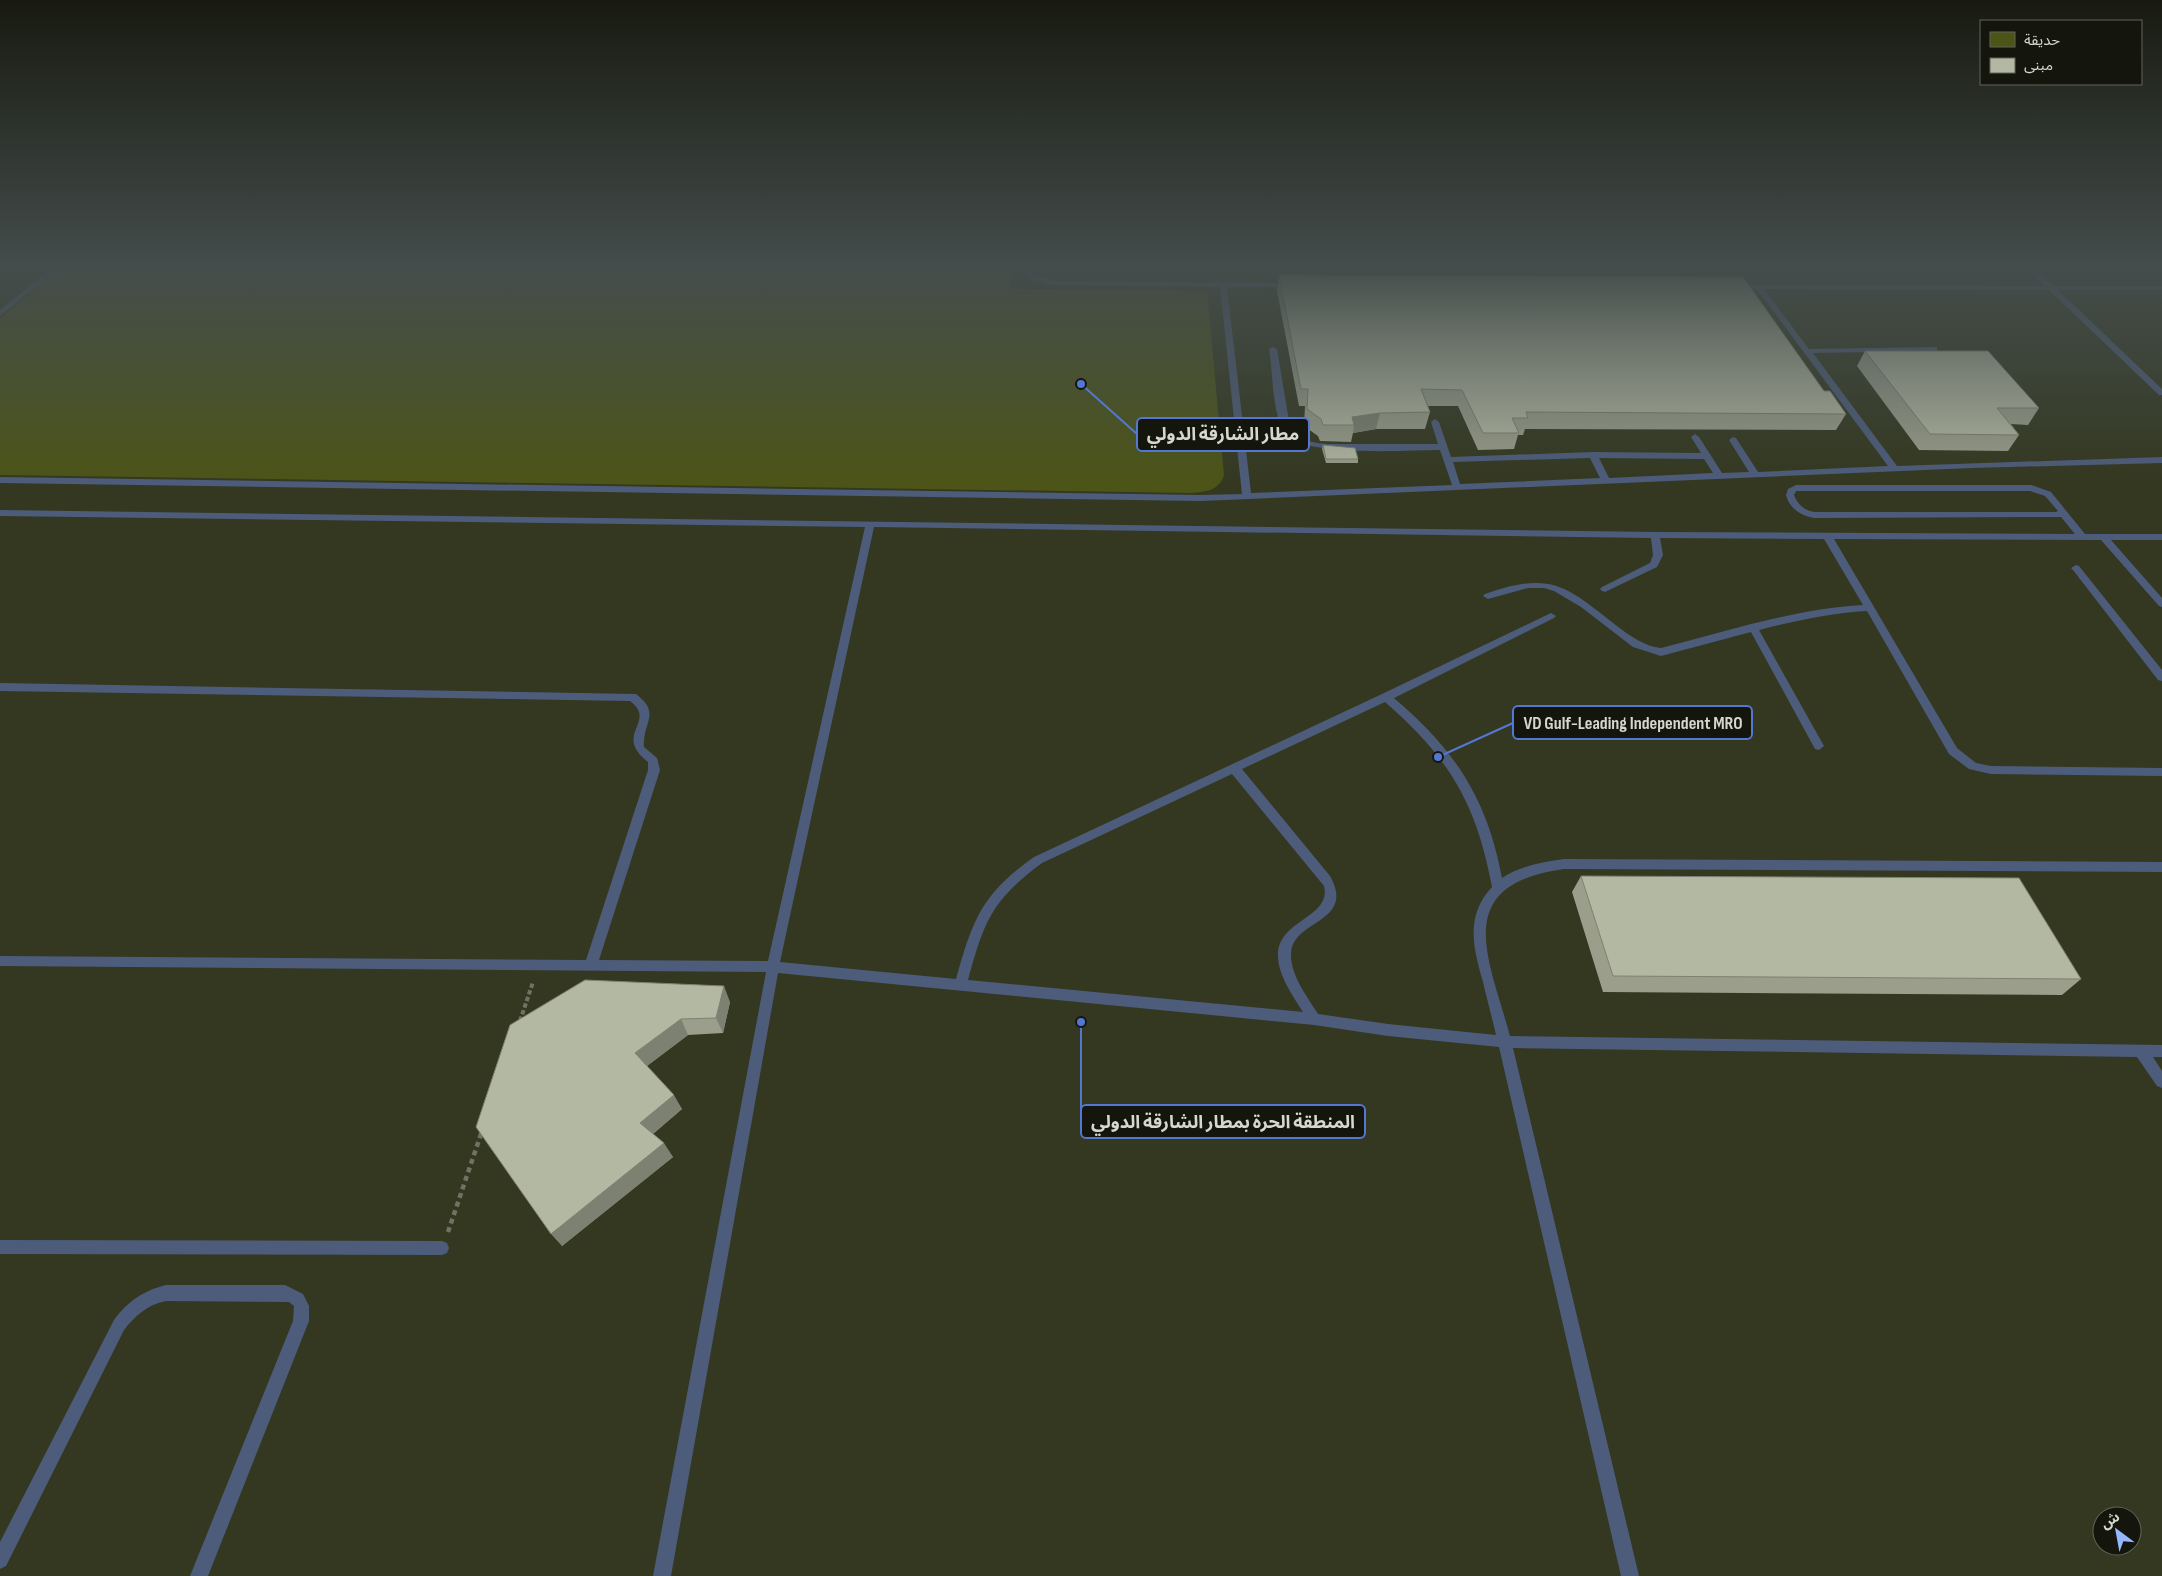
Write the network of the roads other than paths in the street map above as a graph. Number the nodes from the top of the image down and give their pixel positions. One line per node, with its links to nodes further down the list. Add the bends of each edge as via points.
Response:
1 (1229, 339): 22 (lane)
2 (1798, 339): 6 (lane)
3 (2104, 339): 7 (lane)
4 (1273, 348): 11 (lane, via 1285,426 1296,438 1328,447)
5 (1934, 349): 6 (lane)
6 (1807, 351): 16 (lane)
7 (2162, 393)
8 (1435, 422): 11 (lane)
9 (1695, 437): 13 (lane)
10 (1733, 440): 17 (lane)
11 (1443, 447): 14 (lane)
12 (1593, 455): 13 (lane); 14 (lane); 20 (lane)
13 (1706, 456): 18 (lane)
14 (1448, 460): 21 (lane)
15 (2162, 460): 16 (lane)
16 (1895, 469): 17 (lane)
17 (1756, 474): 18 (lane)
18 (1719, 476): 20 (lane)
19 (0, 480): 22 (lane, via 1151,498)
20 (1606, 481): 21 (lane)
21 (1457, 487): 22 (lane)
22 (1247, 496)
23 (2063, 513): 23 (lane, via 2048,494 2031,488 1802,488 1792,489 1790,494 1798,509 1814,515); 28 (lane)
24 (1, 514): 25 (lane)
25 (870, 525): 26 (lane); 48 (lane)
26 (1655, 535): 27 (lane); 32 (lane, via 1658,555 1654,565)
27 (1827, 535): 28 (lane); 35 (lane)
28 (2083, 537): 29 (lane)
29 (2104, 537): 30 (lane); 34 (lane)
30 (2162, 537)
31 (2076, 568): 38 (lane)
32 (1605, 589)
33 (1488, 596): 37 (lane, via 1523,584 1562,590 1631,641 1650,650 1670,650)
34 (2162, 604)
35 (1870, 608): 37 (lane, via 1818,613); 43 (lane, via 1953,751 1965,762 1991,770)
36 (1551, 616): 40 (lane)
37 (1754, 629): 41 (lane)
38 (2162, 677)
39 (0, 687): 47 (lane, via 632,697 645,710 639,746 653,761 654,770)
40 (1386, 697): 42 (lane); 45 (lane, via 1428,735 1463,780 1486,831)
41 (1819, 746)
42 (1234, 768): 49 (lane, via 1038,860 1016,875 982,915); 50 (lane, via 1330,886 1331,901 1327,908 1289,938 1284,948 1283,960 1288,972)
43 (2162, 772)
44 (2162, 866): 45 (lane, via 1564,864 1538,866 1516,874)
45 (1498, 887): 51 (lane, via 1486,904 1480,924 1480,947)
46 (0, 962): 47 (lane)
47 (591, 965): 48 (lane)
48 (773, 967): 49 (lane); 59 (lane)
49 (961, 984): 50 (lane)
50 (1314, 1019): 51 (lane)
51 (1505, 1042): 52 (lane); 60 (lane)
52 (2141, 1050): 53 (lane); 54 (lane)
53 (2162, 1051)
54 (2162, 1082)
55 (0, 1247): 56 (lane)
56 (442, 1248)
57 (0, 1560): 58 (lane, via 119,1325 134,1307 166,1293 295,1295 304,1310 301,1321)
58 (199, 1576)
59 (662, 1576)
60 (1630, 1576)

